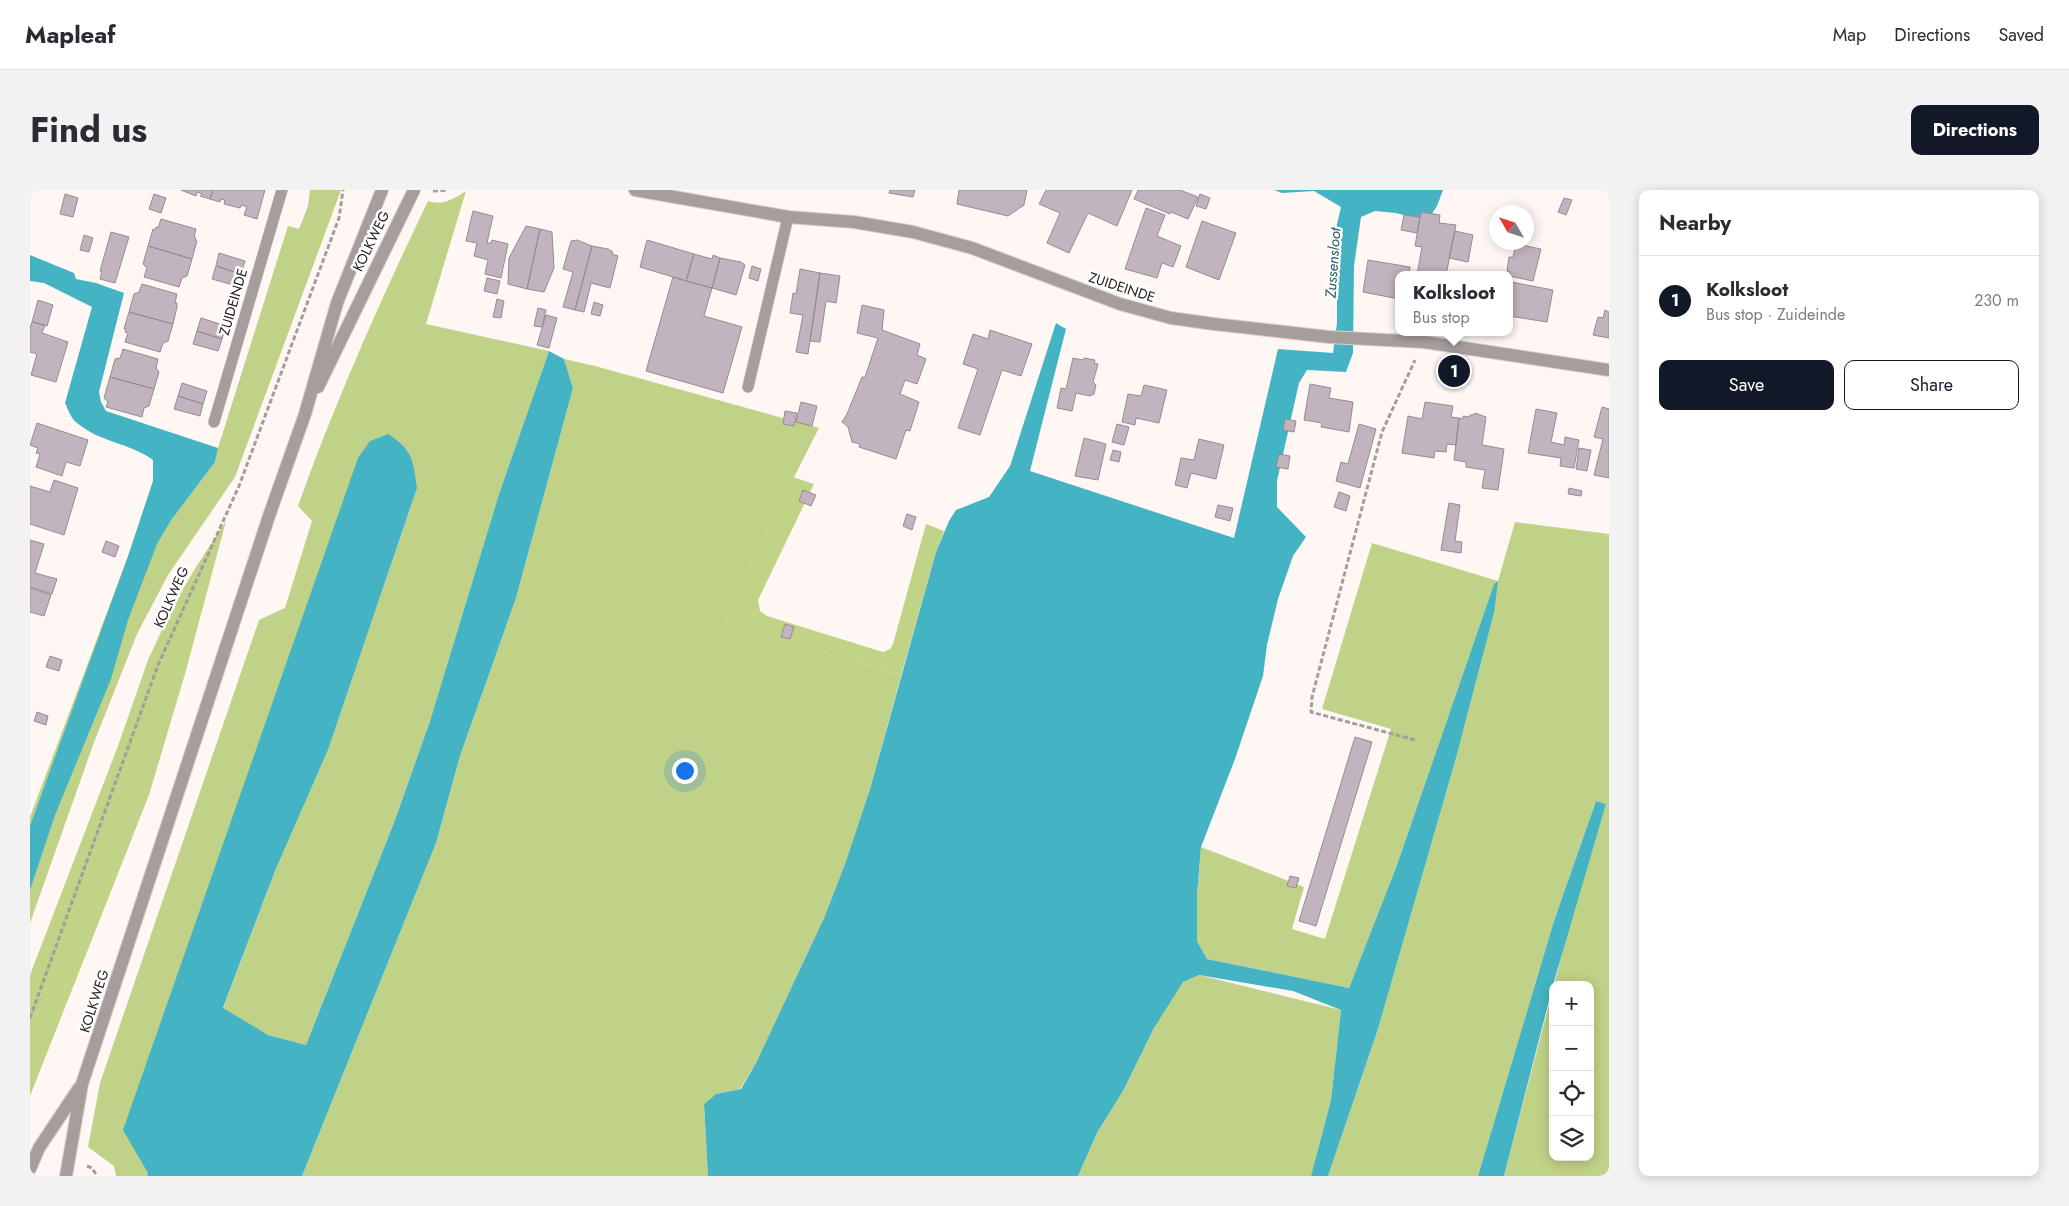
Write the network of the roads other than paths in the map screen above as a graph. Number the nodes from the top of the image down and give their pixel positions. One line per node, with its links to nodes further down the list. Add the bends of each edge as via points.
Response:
1 (282, 190): 9 (lane, ZUIDEINDE)
2 (382, 190): 8 (street, KOLKWEG, via 337,303)
3 (414, 190): 8 (street, KOLKWEG)
4 (635, 190): 5 (street, ZUIDEINDE)
5 (788, 217): 6 (street, ZUIDEINDE, via 854,222 949,240 1120,304 1171,318 1329,337 1424,342); 7 (lane)
6 (1609, 370)
7 (748, 387)
8 (305, 414): 10 (street, KOLKWEG)
9 (214, 422)
10 (82, 1084): 11 (street, KOLKWEG, via 39,1148); 12 (street, KOLKWEG)
11 (30, 1170)
12 (66, 1176)

